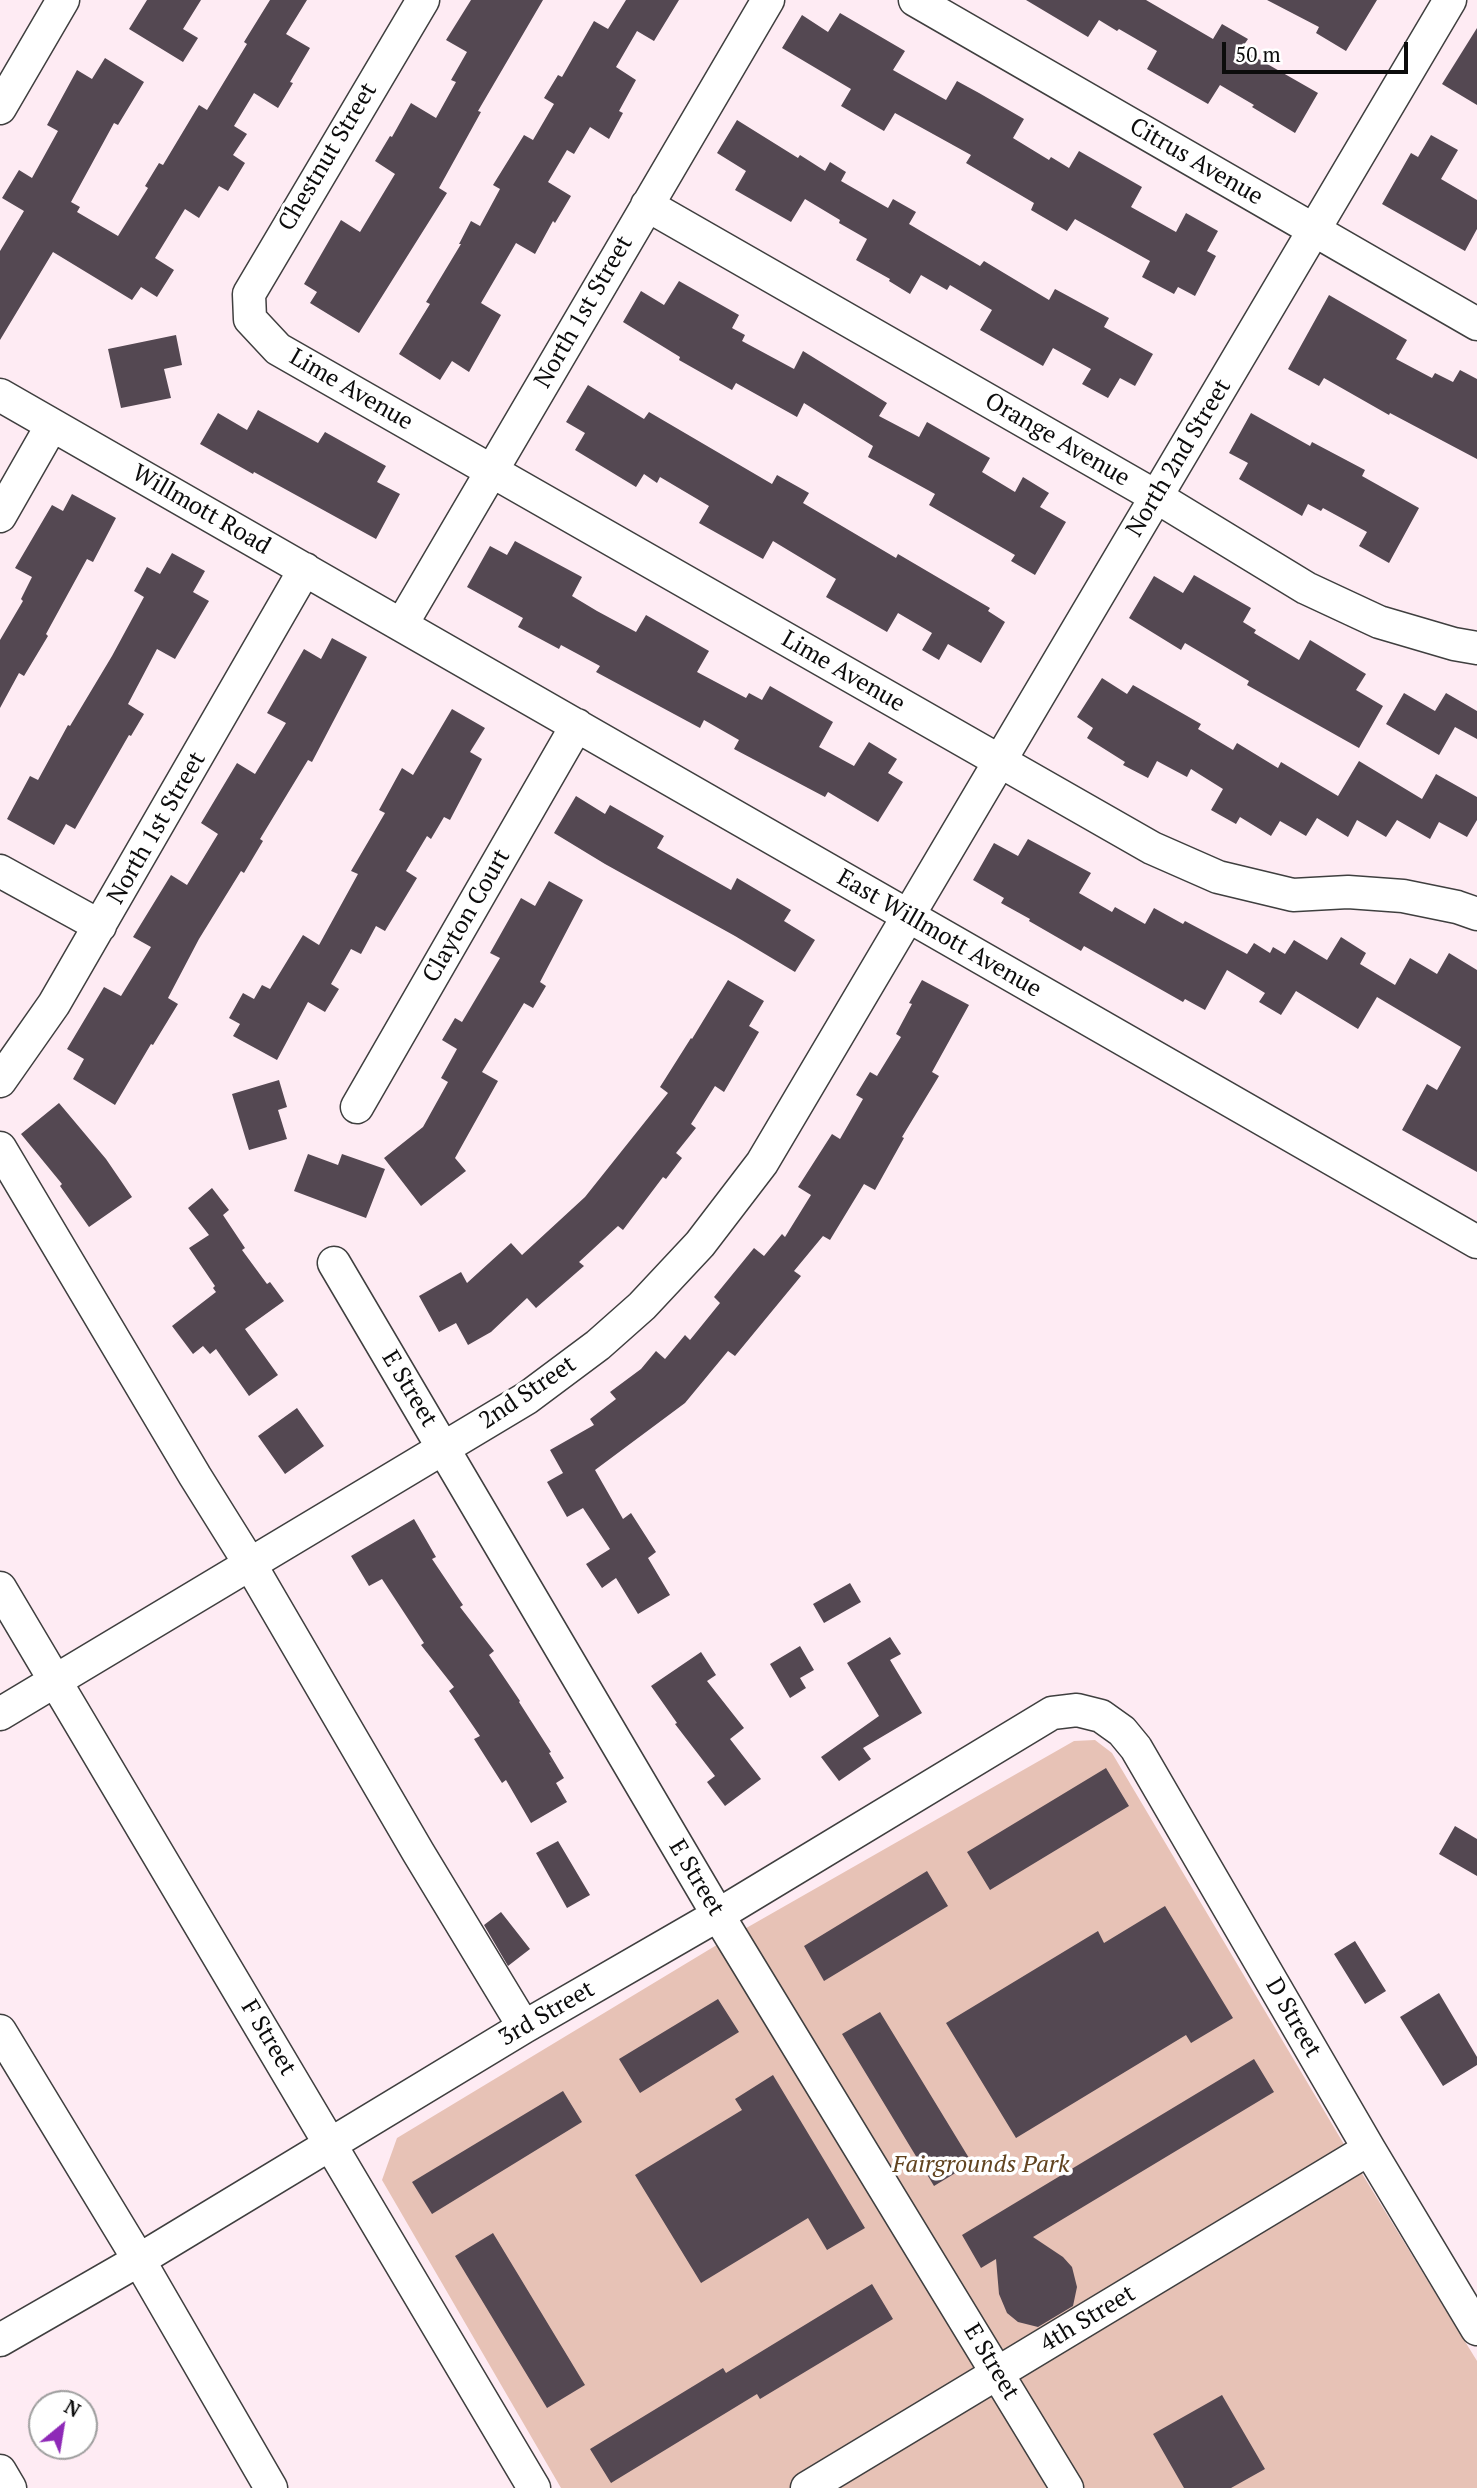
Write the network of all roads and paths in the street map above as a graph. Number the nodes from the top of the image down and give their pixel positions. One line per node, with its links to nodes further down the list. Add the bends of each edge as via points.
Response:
1 (63, 0): 6 (street)
2 (423, 0): 9 (street, Chestnut Street, via 260,271 248,294)
3 (768, 0): 7 (street, North 1st Street)
4 (915, 0): 8 (street, Citrus Avenue)
5 (1450, 0): 8 (street, North 2nd Street)
6 (0, 108)
7 (647, 205): 13 (street, North 1st Street); 14 (street, Orange Avenue)
8 (1314, 230): 10 (street, Citrus Avenue); 14 (street, North 2nd Street)
9 (250, 319): 13 (street, Lime Avenue, via 278,349)
10 (1477, 324)
11 (0, 395): 12 (street, Willmott Road)
12 (52, 425): 15 (street); 16 (street, Willmott Road)
13 (491, 470): 17 (street, North 1st Street); 20 (street, Lime Avenue)
14 (1156, 496): 18 (street, Orange Avenue, via 1318,593 1379,622); 20 (street, North 2nd Street)
15 (0, 516)
16 (305, 569): 17 (street, Willmott Road); 24 (street, North 1st Street)
17 (402, 624): 19 (street, East Willmott Avenue)
18 (1477, 648)
19 (577, 725): 23 (street, East Willmott Avenue); 26 (street, Clayton Court)
20 (998, 762): 22 (street, Lime Avenue, via 1152,848 1218,877 1293,895 1403,896); 23 (street, North 2nd Street)
21 (0, 871): 24 (street)
22 (1477, 914)
23 (908, 916): 28 (street, East Willmott Avenue); 30 (street, 2nd Street, via 762,1163 700,1244 598,1345 527,1398)
24 (100, 926): 25 (street, North 1st Street, via 54,1004)
25 (0, 1081)
26 (357, 1107)
27 (0, 1148): 31 (street)
28 (1477, 1242)
29 (334, 1263): 30 (street, E Street)
30 (444, 1448): 31 (street, 2nd Street); 36 (street, E Street)
31 (250, 1564): 33 (street, 2nd Street); 37 (street)
32 (0, 1588): 33 (street, F Street)
33 (56, 1681): 34 (street, 2nd Street); 39 (street, F Street)
34 (0, 1714)
35 (1101, 1716): 36 (street, 3rd Street, via 1077,1710 1052,1713); 40 (street, D Street, via 1136,1748)
36 (718, 1915): 37 (street, 3rd Street); 44 (street, E Street)
37 (524, 2027): 39 (street, 3rd Street)
38 (0, 2031): 41 (street)
39 (332, 2144): 41 (street, 3rd Street); 48 (street, F Street)
40 (1369, 2149): 42 (street, D Street); 44 (street, 4th Street)
41 (139, 2260): 43 (street, 3rd Street); 47 (street)
42 (1477, 2329)
43 (0, 2340)
44 (998, 2373): 49 (street, 4th Street); 50 (street, E Street)
45 (0, 2472): 46 (street)
46 (10, 2488)
47 (271, 2488)
48 (534, 2488)
49 (807, 2488)
50 (1067, 2488)

